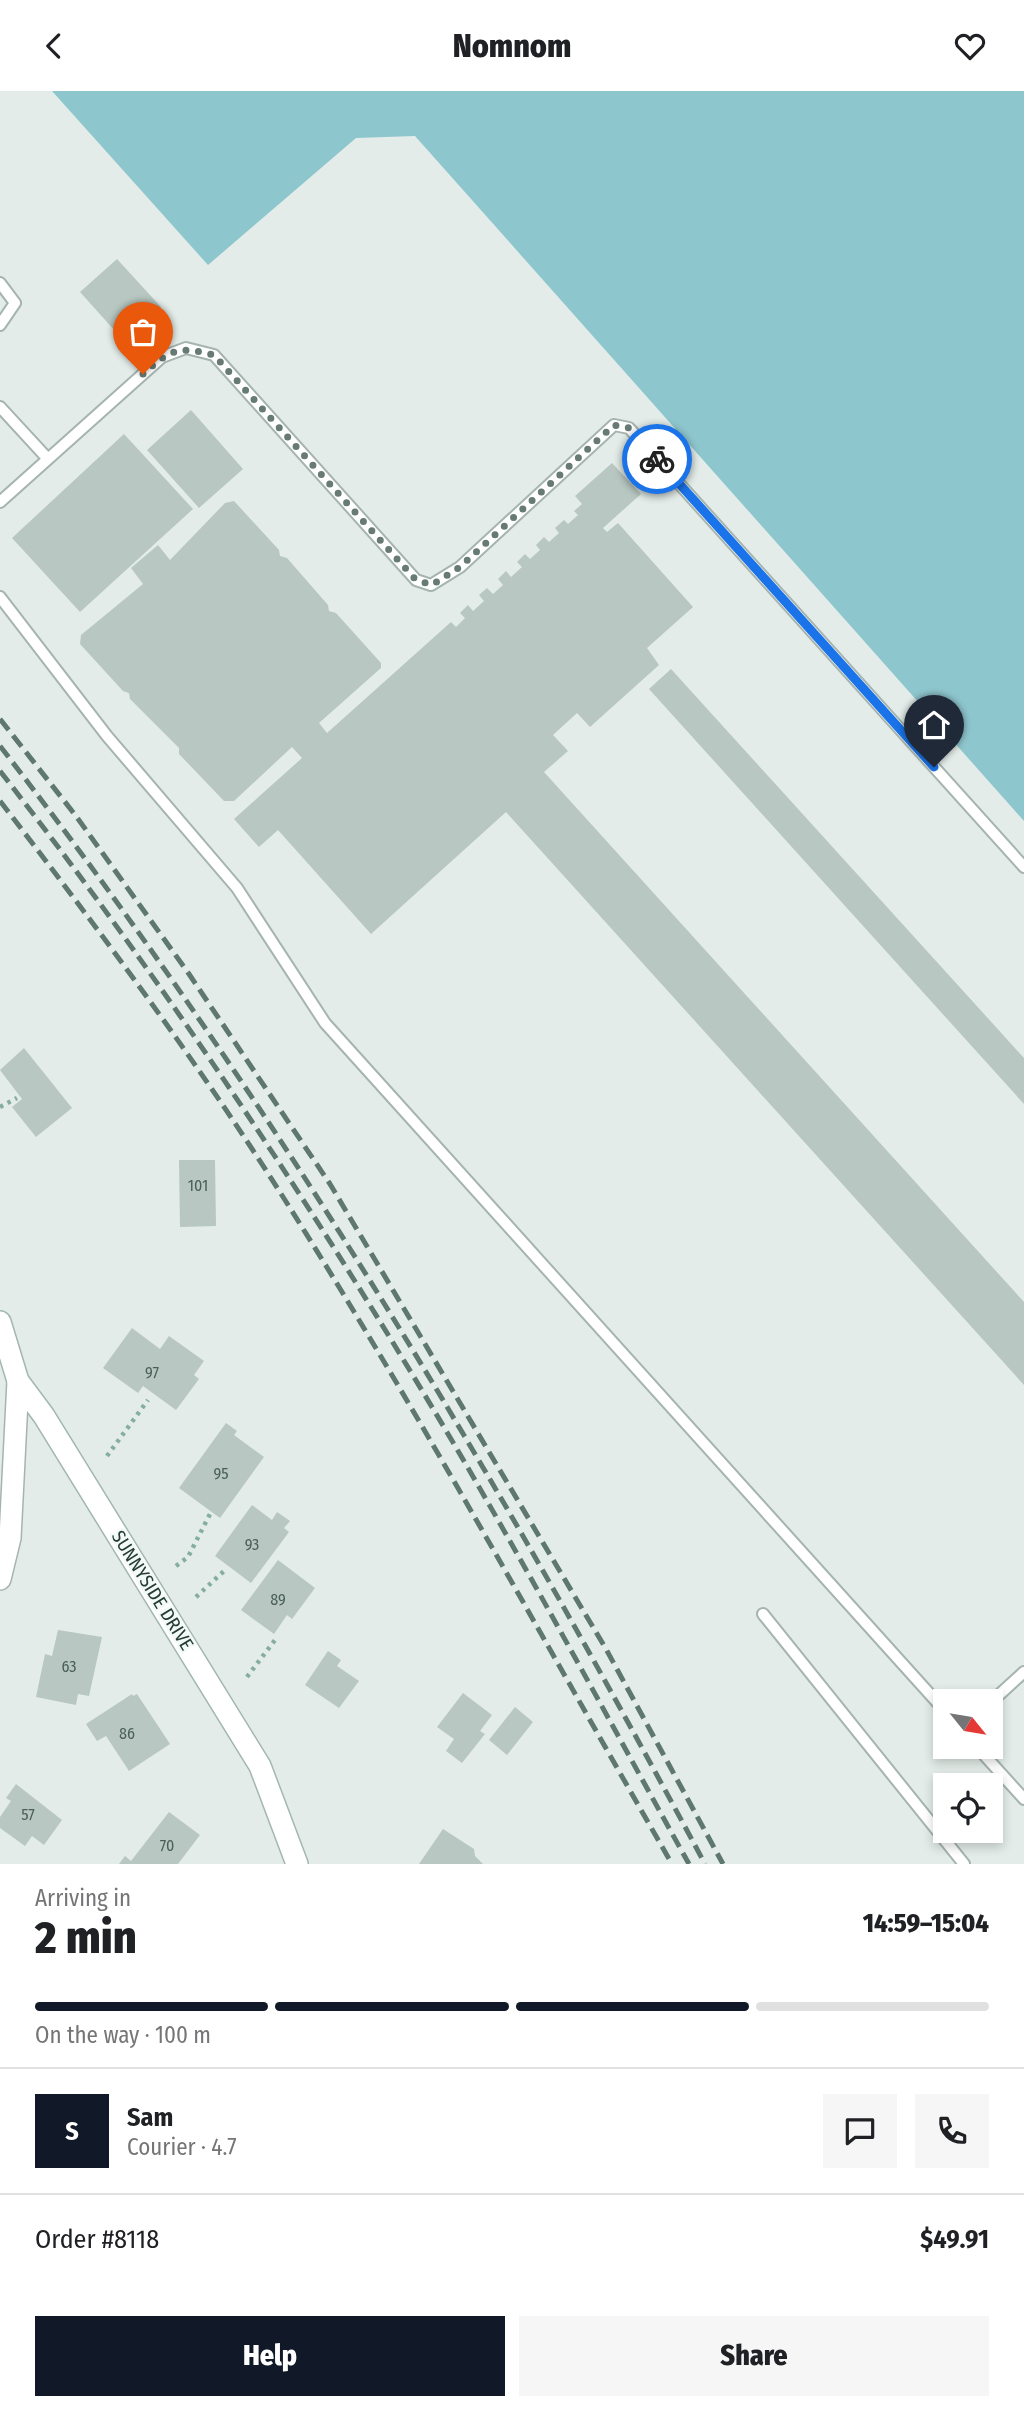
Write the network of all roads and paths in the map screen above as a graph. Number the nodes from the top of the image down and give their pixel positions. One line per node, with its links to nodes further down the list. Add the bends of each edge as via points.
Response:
1 (0, 283): 2 (lane, via 15,303)
2 (0, 325)
3 (0, 407): 4 (lane)
4 (48, 459): 5 (lane); 7 (lane, via 162,357 186,348 214,355 416,580 432,585 460,567 614,425 629,428)
5 (0, 502)
6 (0, 597): 24 (lane, via 107,736 237,888 325,1023)
7 (1024, 867)
8 (17, 1098): 9 (path)
9 (0, 1107)
10 (0, 1322): 11 (street, SUNNYSIDE DRIVE)
11 (19, 1381): 17 (street, via 10,1538); 27 (street, SUNNYSIDE DRIVE, via 260,1766)
12 (148, 1400): 13 (path)
13 (107, 1456)
14 (210, 1514): 15 (path, via 188,1557)
15 (176, 1566)
16 (224, 1571): 18 (path)
17 (0, 1579)
18 (196, 1597)
19 (763, 1614): 28 (lane)
20 (275, 1640): 22 (path)
21 (1024, 1672): 23 (lane)
22 (247, 1677)
23 (1003, 1691)
24 (933, 1698)
25 (987, 1759): 26 (lane)
26 (1024, 1799)
27 (297, 1864)
28 (964, 1864)

